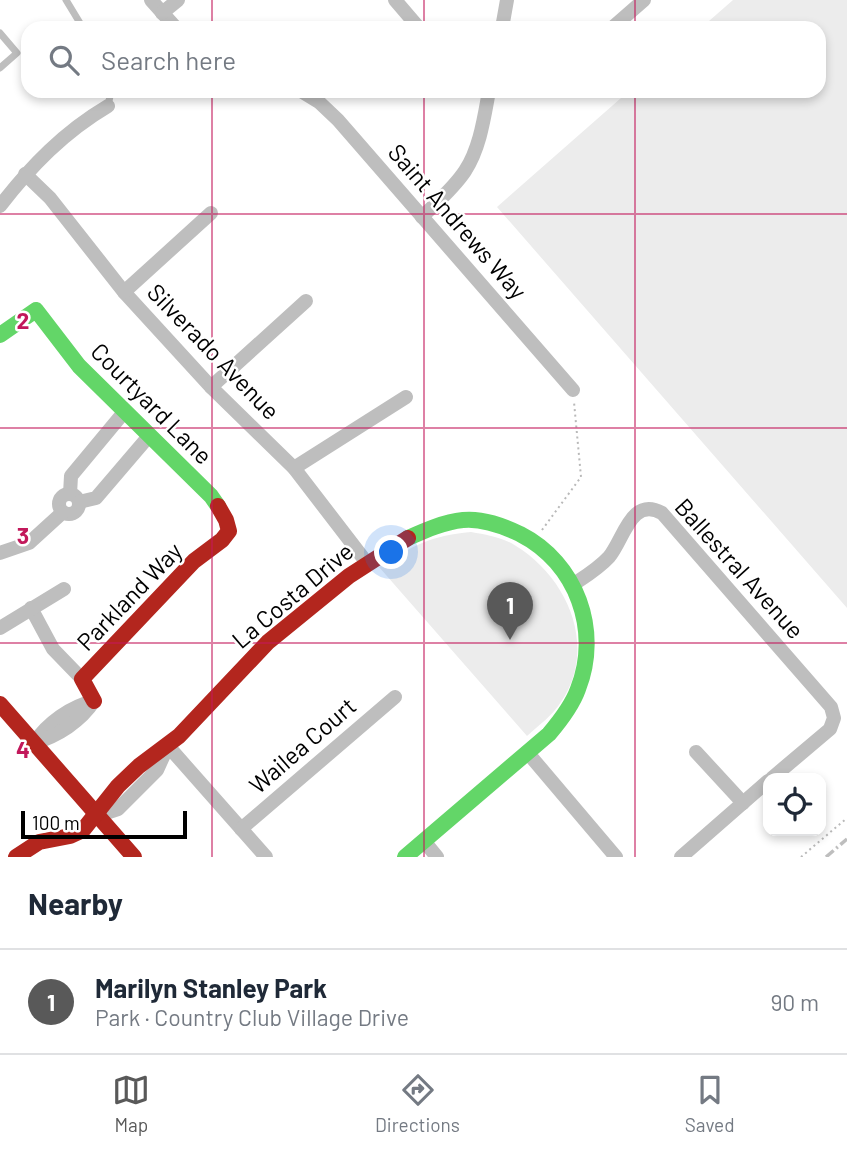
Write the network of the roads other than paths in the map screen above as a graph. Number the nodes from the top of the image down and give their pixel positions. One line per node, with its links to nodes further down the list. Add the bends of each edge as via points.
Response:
1 (66, 0): 8 (lane)
2 (151, 0): 7 (street)
3 (178, 0): 7 (street)
4 (395, 0): 10 (street)
5 (508, 0): 11 (street)
6 (644, 0): 12 (street)
7 (162, 13): 9 (street)
8 (78, 21)
9 (169, 21)
10 (413, 21)
11 (504, 21)
12 (620, 21)
13 (0, 33): 14 (lane, via 17,53)
14 (0, 68)
15 (109, 98): 18 (street)
16 (313, 98): 21 (street, Saint Andrews Way, via 338,120)
17 (488, 98): 21 (street, via 466,170)
18 (24, 174): 19 (street); 22 (street, Silverado Avenue, via 50,198)
19 (0, 206)
20 (211, 213): 22 (street)
21 (422, 216): 26 (street, Saint Andrews Way)
22 (124, 292): 25 (street, Silverado Avenue)
23 (306, 301): 25 (street)
24 (0, 335): 28 (street, Courtyard Lane, via 36,310 79,366)
25 (211, 387): 30 (street, Silverado Avenue)
26 (573, 390)
27 (406, 397): 30 (street)
28 (125, 411): 29 (street, Courtyard Lane); 31 (street, via 71,476)
29 (149, 436): 31 (street, via 96,498); 32 (street, Courtyard Lane, via 211,496)
30 (294, 468): 34 (street, Silverado Avenue)
31 (75, 498): 33 (street, via 60,498 62,512 29,543)
32 (229, 531): 39 (street, Parkland Way, via 194,561)
33 (0, 552)
34 (367, 563): 35 (street, La Costa Drive, via 423,529 465,519 519,533 542,548); 44 (street, La Costa Drive, via 251,660)
35 (574, 584): 45 (street, via 587,634 579,688 550,734); 47 (street, Ballestral Avenue, via 608,558 635,514 646,508 662,513 831,707 830,729)
36 (64, 589): 37 (street)
37 (31, 608): 38 (street); 39 (street, via 53,649)
38 (0, 628)
39 (82, 679): 41 (street, Parkland Way)
40 (395, 697): 51 (street, Wailea Court)
41 (94, 701): 43 (street, Parkland Way, via 80,704 42,730)
42 (1, 707): 43 (street)
43 (34, 743): 50 (street)
44 (168, 746): 50 (street, La Costa Drive, via 145,760 107,798); 51 (street)
45 (527, 752): 52 (street); 58 (street)
46 (696, 752): 49 (street)
47 (778, 773)
48 (763, 786): 49 (street)
49 (743, 803): 59 (street)
50 (97, 816): 53 (street, La Costa Drive, via 73,836 45,839); 54 (street)
51 (241, 829): 55 (street)
52 (424, 841): 56 (street); 57 (street)
53 (16, 857)
54 (134, 857)
55 (266, 857)
56 (405, 857)
57 (437, 857)
58 (616, 857)
59 (681, 857)

